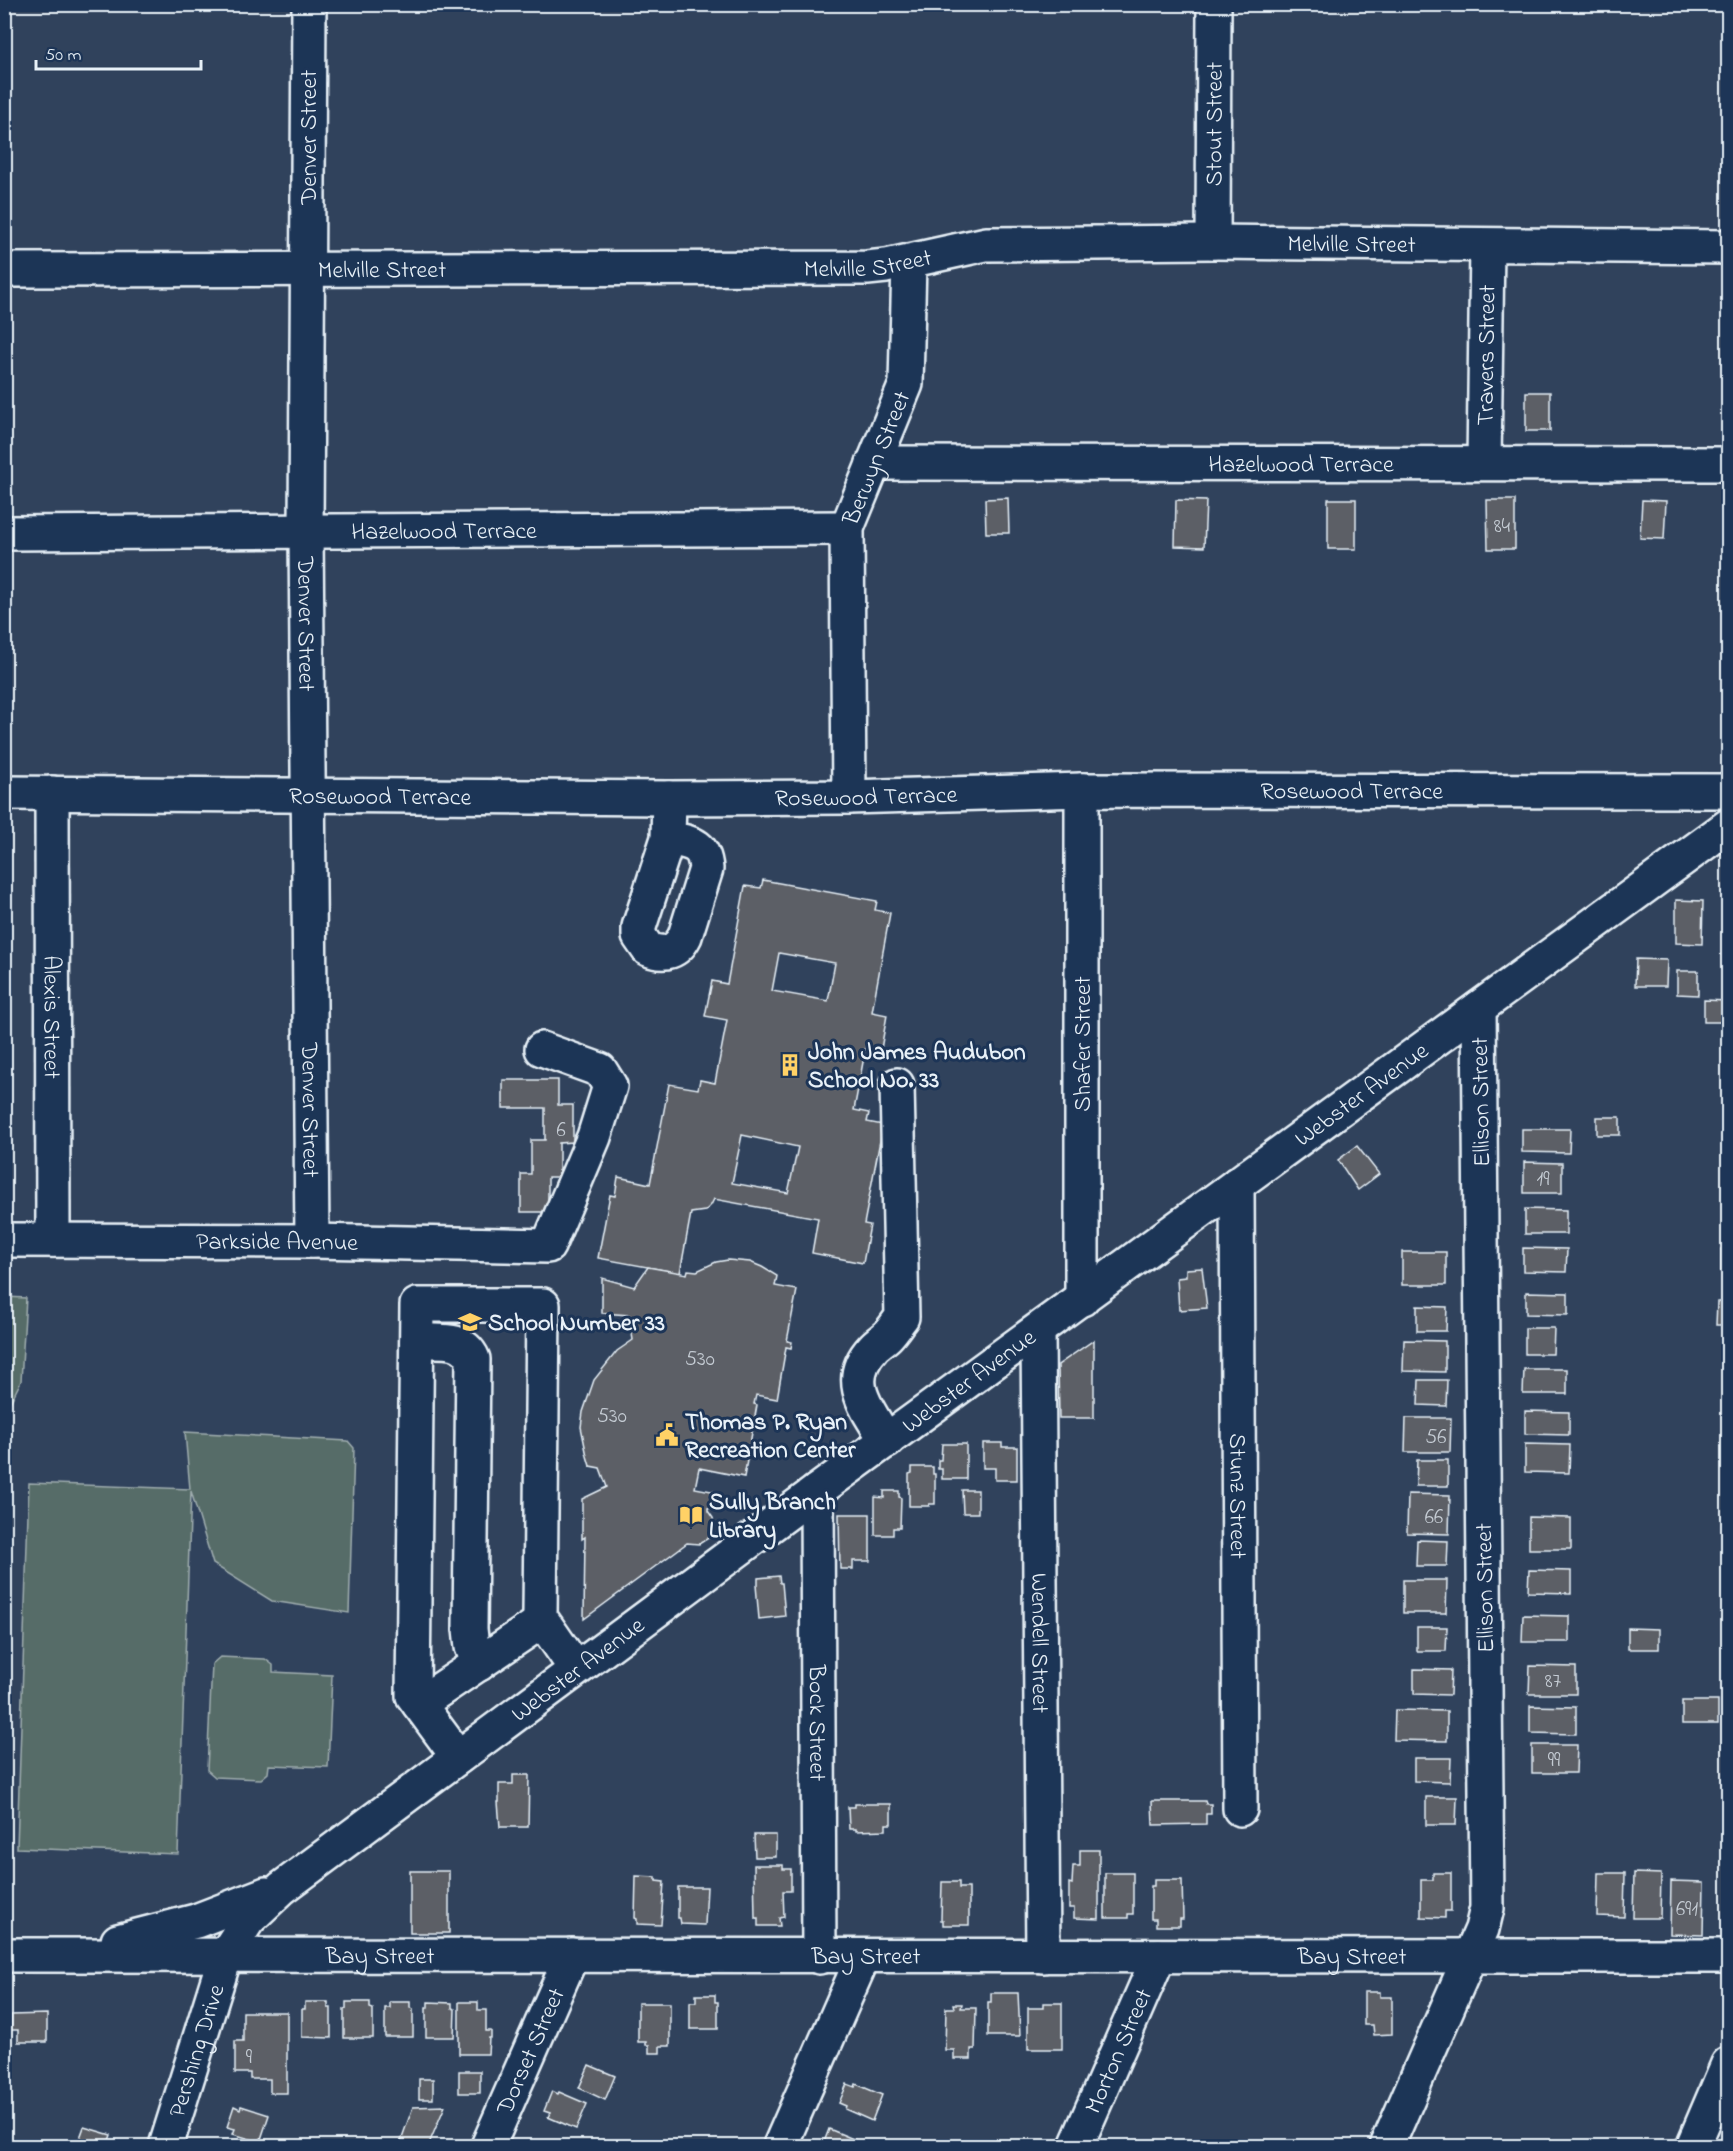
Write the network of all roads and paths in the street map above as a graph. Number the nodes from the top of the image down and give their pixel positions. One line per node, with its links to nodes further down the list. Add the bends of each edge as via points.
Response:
1 (309, 4): 8 (street, Denver Street)
2 (1214, 4): 3 (street, Stout Street)
3 (1213, 242): 4 (street, Melville Street); 6 (street, Melville Street, via 986,244)
4 (1487, 246): 5 (street, Melville Street); 10 (street, Travers Street)
5 (1728, 247)
6 (909, 262): 8 (street, Melville Street, via 867,268); 9 (street, Berwyn Street, via 906,384)
7 (4, 270): 8 (street, Melville Street)
8 (308, 270): 13 (street, Denver Street)
9 (873, 463): 10 (street, Hazelwood Terrace); 12 (street, Berwyn Street)
10 (1484, 463): 11 (street, Hazelwood Terrace)
11 (1728, 464)
12 (847, 528): 13 (street, Hazelwood Terrace); 20 (street, Berwyn Street)
13 (306, 532): 14 (street, Hazelwood Terrace); 19 (street, Denver Street)
14 (4, 533)
15 (1082, 790): 16 (street, Rosewood Terrace); 20 (street, Rosewood Terrace); 31 (street, Shafer Street)
16 (1728, 791)
17 (4, 793): 18 (street, Rosewood Terrace)
18 (52, 793): 19 (street, Rosewood Terrace); 29 (street, Alexis Street)
19 (310, 795): 21 (street, Rosewood Terrace); 30 (street, Denver Street)
20 (849, 797): 21 (street, Rosewood Terrace)
21 (669, 798): 23 (street)
22 (1728, 826): 24 (street, Webster Avenue)
23 (668, 838)
24 (1479, 1008): 27 (street, Webster Avenue); 49 (street, Ellison Street, via 1487,1908)
25 (542, 1049): 30 (street, Parkside Avenue, via 600,1070 610,1086 594,1137 548,1246)
26 (897, 1085): 34 (street, via 902,1317 865,1357 856,1384)
27 (1238, 1184): 31 (street, Webster Avenue); 41 (street, Stunz Street)
28 (4, 1240): 29 (street, Parkside Avenue)
29 (53, 1240): 30 (street, Parkside Avenue)
30 (312, 1241)
31 (1082, 1299): 32 (street, Webster Avenue)
32 (1038, 1331): 34 (street, Webster Avenue); 47 (street, Wendell Street)
33 (417, 1341): 36 (street, via 417,1305 543,1305); 37 (street, via 458,1342 469,1349 472,1359 470,1629); 39 (street, via 413,1696)
34 (887, 1441): 35 (street, Webster Avenue)
35 (818, 1491): 38 (street, Webster Avenue); 51 (street, Bock Street)
36 (542, 1621): 37 (street); 38 (street)
37 (479, 1664): 39 (street)
38 (576, 1669): 40 (street, Webster Avenue)
39 (419, 1704): 40 (street)
40 (458, 1757): 42 (street, Webster Avenue)
41 (1240, 1809)
42 (282, 1888): 43 (street, via 196,1922); 44 (street, Webster Avenue, via 248,1920)
43 (58, 1954): 44 (street, Bay Street); 45 (street, Bay Street)
44 (226, 1954): 46 (street, Bay Street); 54 (street, Pershing Drive)
45 (4, 1955)
46 (572, 1955): 51 (street, Bay Street); 55 (street, Dorset Street)
47 (1043, 1956): 48 (street, Bay Street); 52 (street, Bay Street)
48 (1159, 1956): 49 (street, Bay Street); 57 (street, Morton Street)
49 (1469, 1956): 50 (street, Bay Street); 58 (street, Ellison Street)
50 (1728, 1956)
51 (819, 1957): 52 (street, Bay Street)
52 (863, 1957): 56 (street)
53 (1728, 2064): 59 (street)
54 (166, 2146)
55 (488, 2146)
56 (780, 2146)
57 (1076, 2146)
58 (1387, 2146)
59 (1693, 2146)

